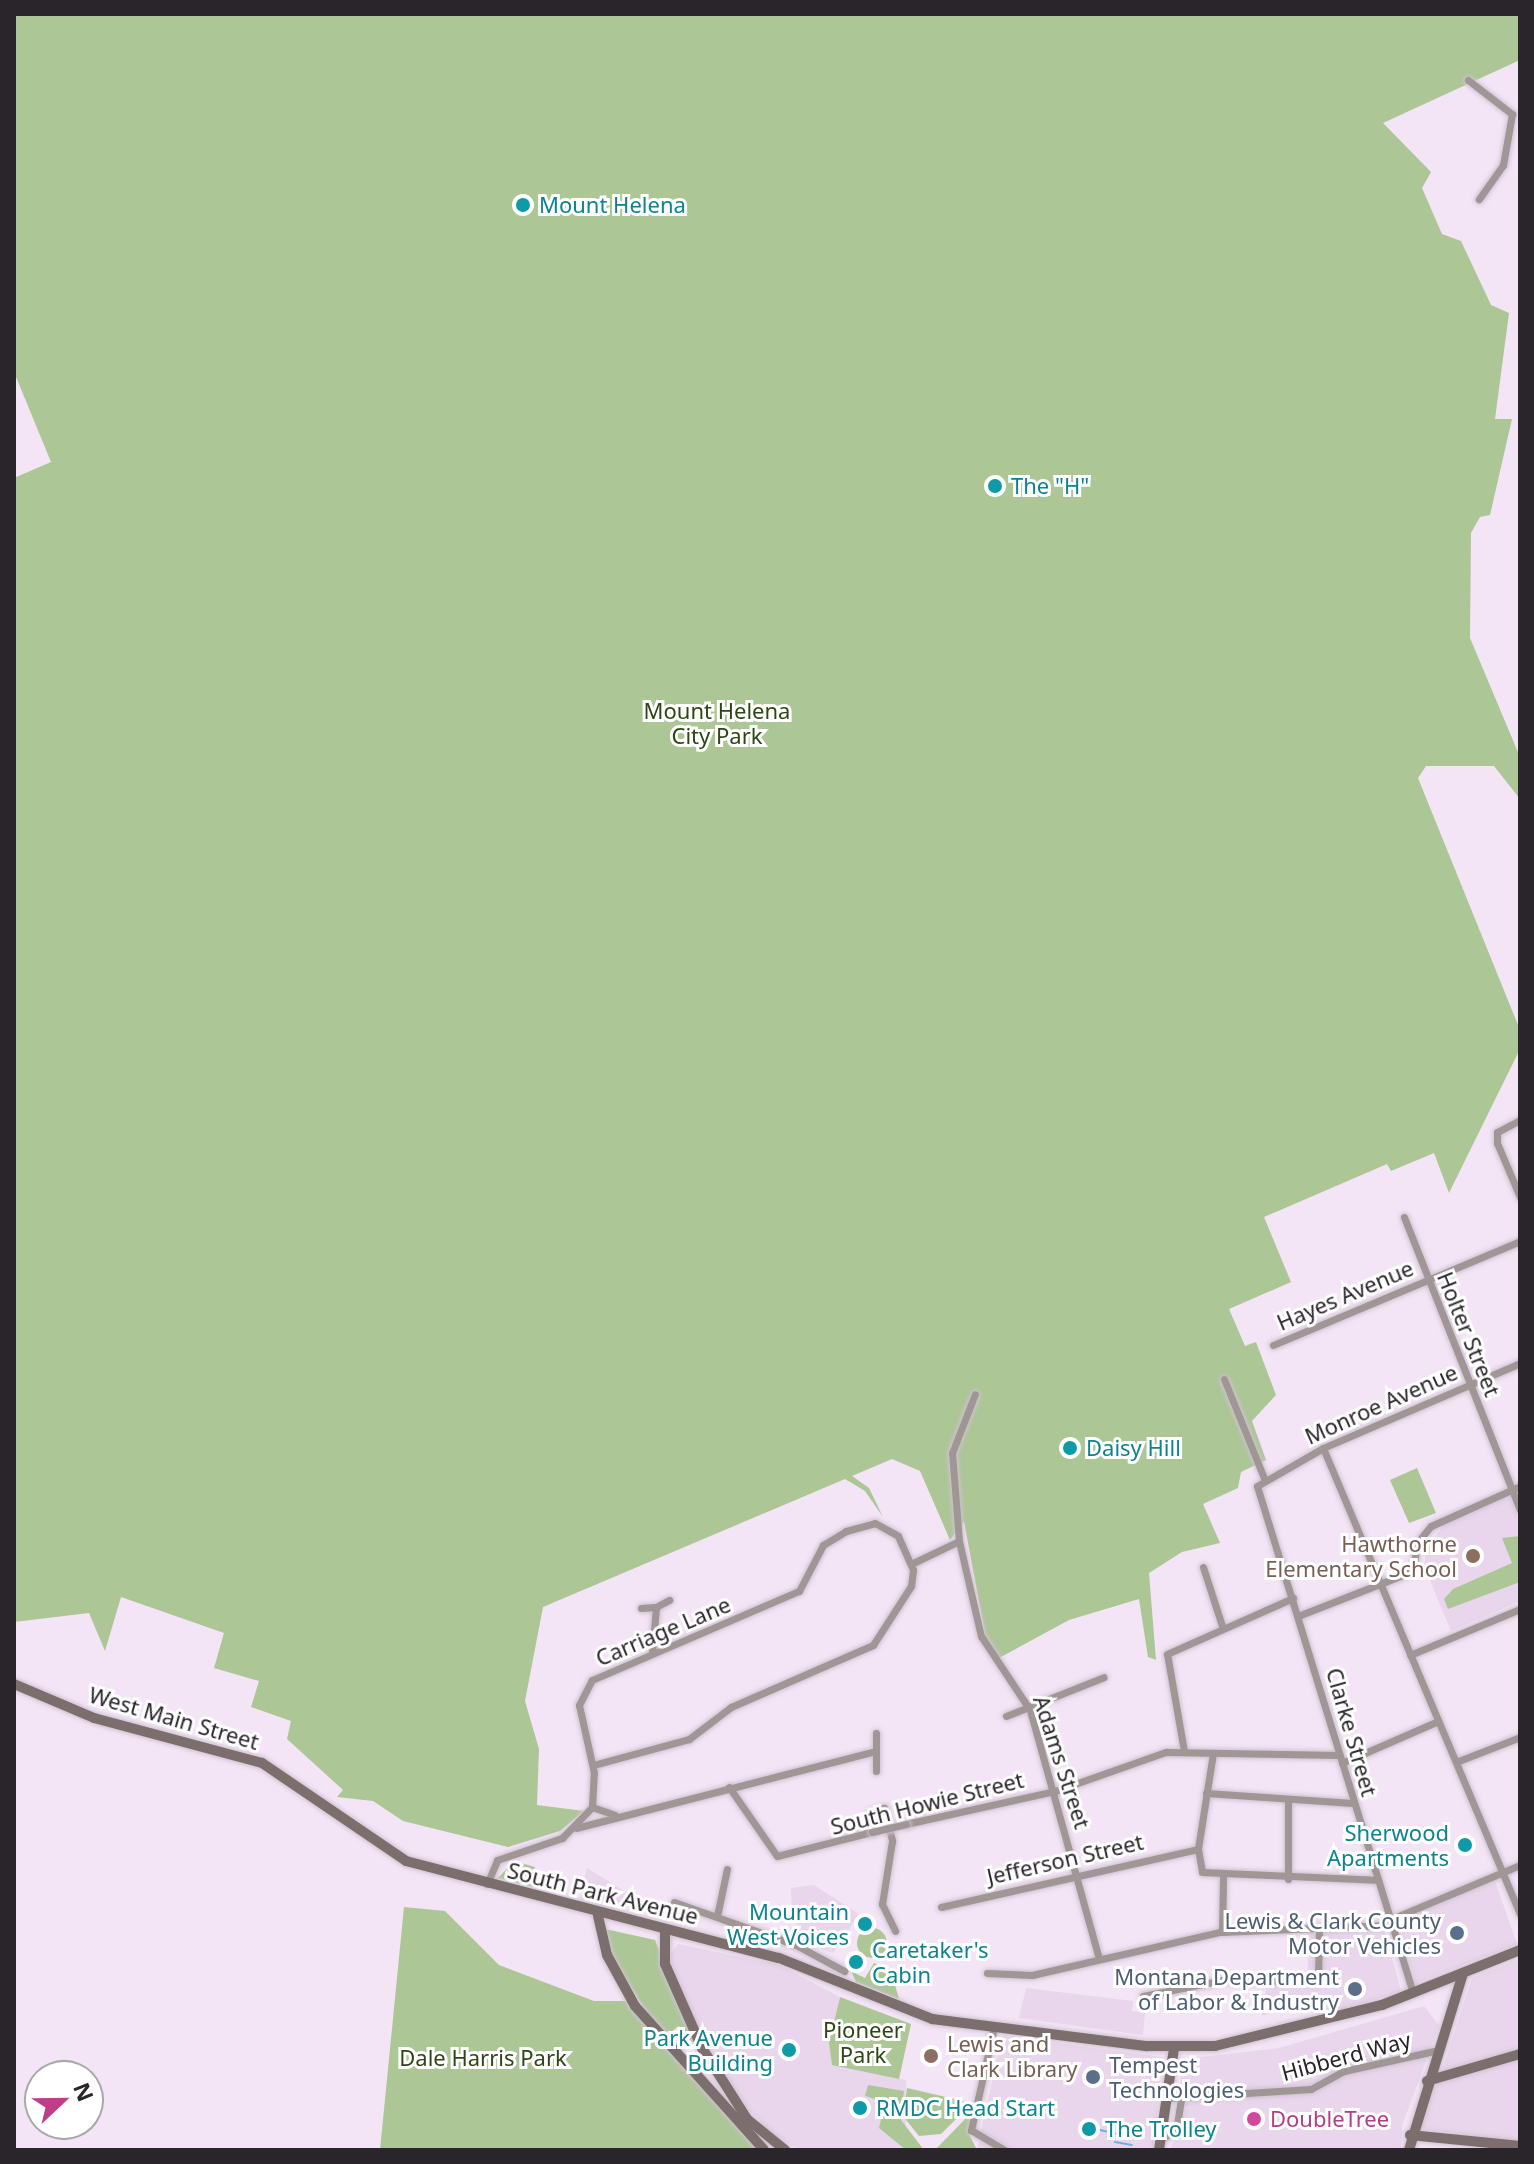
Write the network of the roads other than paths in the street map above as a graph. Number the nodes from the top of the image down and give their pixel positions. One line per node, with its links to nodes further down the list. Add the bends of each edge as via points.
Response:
1 (1468, 80): 2 (street)
2 (1516, 113): 3 (street, via 1503,165)
3 (1479, 199)
4 (1520, 1120): 5 (street, via 1497,1132)
5 (1520, 1197)
6 (1404, 1217): 8 (street, Holter Street)
7 (1520, 1241): 8 (street, Hayes Avenue)
8 (1428, 1280): 9 (street, Hayes Avenue); 12 (street, Holter Street)
9 (1273, 1345)
10 (1520, 1363): 12 (street, Monroe Avenue)
11 (1224, 1379): 15 (street, Clarke Street)
12 (1470, 1385): 14 (street, Monroe Avenue); 16 (street, Holter Street)
13 (975, 1394): 18 (street, Adams Street, via 952,1453)
14 (1323, 1448): 15 (street, Monroe Avenue); 21 (street)
15 (1261, 1480): 22 (street, Clarke Street)
16 (1516, 1487): 17 (street, Holter Street); 21 (street, via 1431,1526 1417,1543 1413,1571)
17 (1520, 1510)
18 (959, 1541): 19 (street); 33 (street, Adams Street, via 981,1636)
19 (911, 1564): 29 (street, Carriage Lane, via 885,1526 854,1528 823,1545 799,1591); 43 (street, via 911,1586 873,1645 731,1707 689,1739)
20 (1203, 1567): 28 (street)
21 (1380, 1584): 27 (street); 30 (street)
22 (1293, 1598): 27 (street, Clarke Street); 28 (street)
23 (669, 1600): 24 (street)
24 (656, 1607): 25 (street); 29 (street)
25 (641, 1608)
26 (1520, 1609): 30 (street)
27 (1298, 1616): 41 (street, Clarke Street)
28 (1222, 1626): 38 (street, via 1164,1657)
29 (652, 1653): 43 (street, Carriage Lane, via 583,1691)
30 (1410, 1655): 35 (street)
31 (1104, 1677): 33 (street)
32 (14, 1684): 62 (street, West Main Street, via 94,1718 262,1763 386,1852)
33 (1030, 1710): 34 (street); 46 (street, Adams Street)
34 (1006, 1716)
35 (1438, 1721): 41 (street); 42 (street)
36 (876, 1733): 39 (street)
37 (1520, 1737): 42 (street)
38 (1184, 1751): 40 (street); 46 (street, South Howie Street)
39 (872, 1752): 44 (street); 45 (street)
40 (1213, 1753): 41 (street); 47 (street)
41 (1341, 1759): 49 (street, Clarke Street)
42 (1456, 1762): 58 (street)
43 (593, 1765): 50 (street, Carriage Lane)
44 (876, 1771)
45 (729, 1787): 51 (street); 53 (street, South Howie Street, via 770,1853)
46 (1055, 1791): 53 (street, South Howie Street, bridge); 57 (street, Adams Street)
47 (1206, 1793): 48 (street); 54 (street)
48 (1288, 1799): 49 (street); 60 (street)
49 (1353, 1803): 61 (street, Clarke Street)
50 (592, 1807): 51 (street); 52 (street)
51 (621, 1815): 52 (street)
52 (575, 1828): 62 (street, via 497,1860)
53 (869, 1833): 71 (street, via 870,1813 884,1808 892,1841 883,1914)
54 (1198, 1849): 57 (street, Jefferson Street); 59 (street, via 1202,1872)
55 (1520, 1865): 58 (street)
56 (727, 1869): 67 (street)
57 (1078, 1873): 64 (street, Jefferson Street); 74 (street, Adams Street)
58 (1503, 1873): 65 (street); 68 (street)
59 (1223, 1878): 60 (street); 72 (street)
60 (1288, 1879): 61 (street)
61 (1375, 1880): 68 (street, Clarke Street)
62 (487, 1884): 66 (street, South Park Avenue)
63 (674, 1902): 67 (street)
64 (941, 1907)
65 (1520, 1914)
66 (598, 1916): 70 (street, South Park Avenue); 90 (street, via 607,1955 635,2006)
67 (717, 1916): 77 (street, via 845,1968)
68 (1390, 1922): 69 (street); 78 (street, Clarke Street)
69 (1319, 1929): 72 (street); 79 (street, via 1318,1981 1223,1980)
70 (665, 1931): 77 (street, South Park Avenue, via 779,1958); 91 (street, via 665,1964 702,2048 747,2119)
71 (895, 1931)
72 (1222, 1932): 74 (street)
73 (1520, 1950): 76 (street, South Park Avenue)
74 (1099, 1958): 75 (street, via 1012,1974)
75 (987, 1973)
76 (1463, 1973): 78 (street, South Park Avenue); 82 (street)
77 (845, 1989): 80 (street, South Park Avenue, via 908,2013)
78 (1413, 1993): 81 (street, South Park Avenue, via 1267,2038)
79 (1143, 1996)
80 (994, 2027): 81 (street, South Park Avenue); 92 (street, via 971,2130)
81 (1174, 2048): 85 (street)
82 (1439, 2050): 84 (street); 86 (street, Hibberd Way, via 1344,2071 1311,2089)
83 (1520, 2054): 84 (street)
84 (1427, 2081): 87 (street)
85 (1167, 2098): 86 (street, Hibberd Way); 88 (street)
86 (1181, 2101): 88 (street, via 1176,2131)
87 (1410, 2135): 89 (street); 94 (street)
88 (1161, 2138): 93 (street)
89 (1520, 2146)
90 (764, 2150)
91 (785, 2150)
92 (1004, 2150)
93 (1159, 2150)
94 (1409, 2150)

